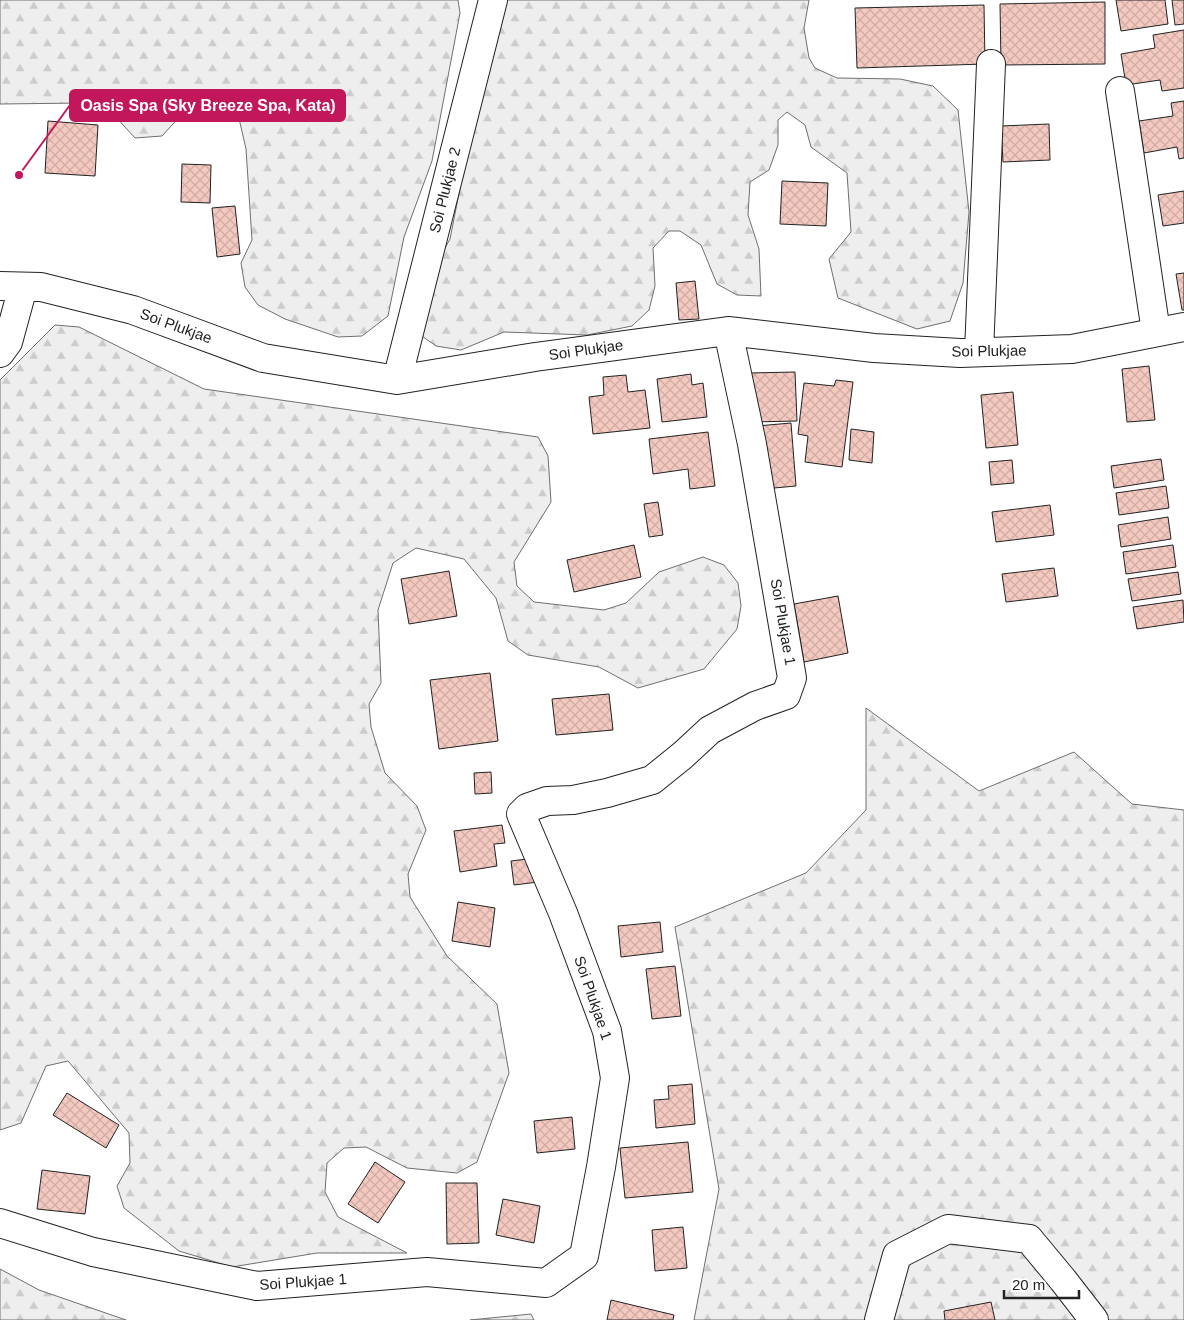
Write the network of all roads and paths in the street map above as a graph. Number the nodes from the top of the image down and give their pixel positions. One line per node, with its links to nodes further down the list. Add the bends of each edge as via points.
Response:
1 (494, 0): 10 (street, Soi Plukjae 2)
2 (992, 64): 9 (street)
3 (1120, 91): 7 (street)
4 (11, 287): 8 (street, via 8,342); 10 (street, Soi Plukjae, via 41,287 133,310 263,358)
5 (1184, 327): 7 (street, Soi Plukjae)
6 (728, 331): 9 (street, Soi Plukjae, via 874,348); 10 (street, Soi Plukjae, via 535,357); 11 (street, Soi Plukjae 1, via 752,444 792,678 786,695 755,706 710,730 652,780 573,800 547,801 527,808 521,814 564,913 607,1031 615,1078 584,1256 546,1283 427,1272 257,1286 93,1252)
7 (1156, 332): 9 (street, Soi Plukjae, via 1072,349)
8 (0, 352)
9 (979, 352)
10 (397, 380)
11 (0, 1223)
12 (879, 1320): 13 (street, via 897,1255 948,1229 1029,1239)
13 (1094, 1320)

